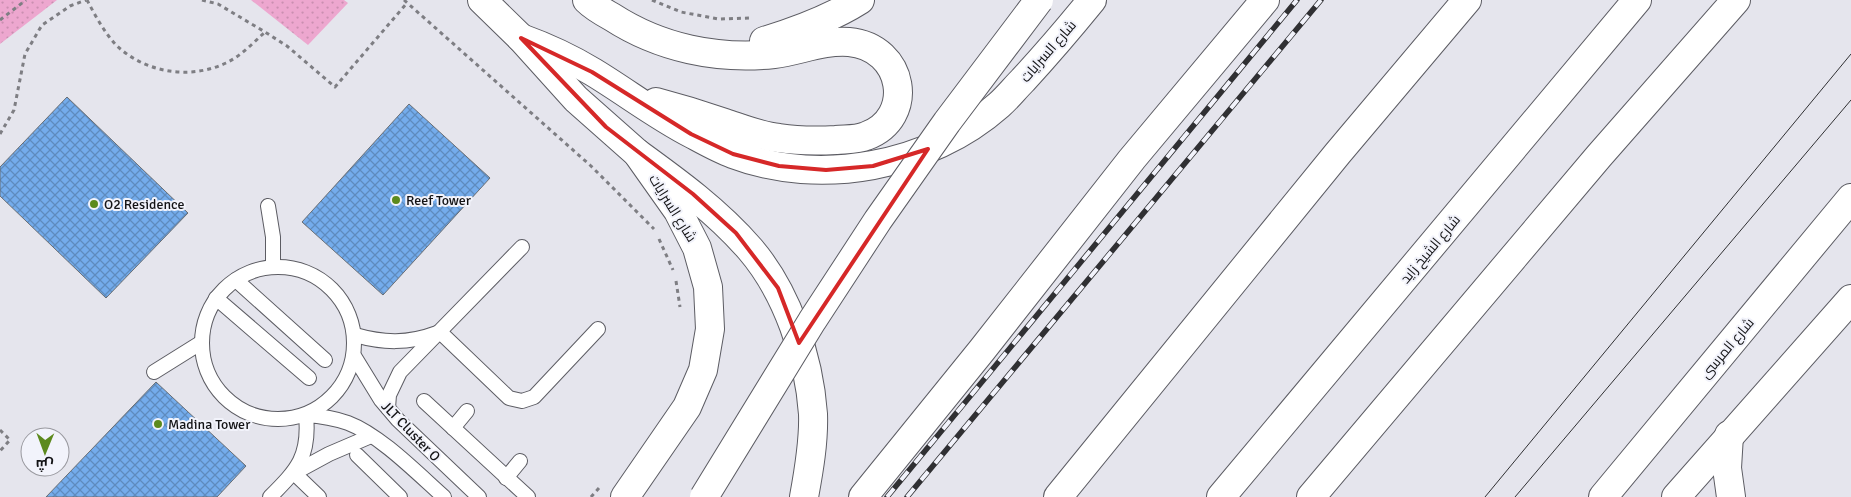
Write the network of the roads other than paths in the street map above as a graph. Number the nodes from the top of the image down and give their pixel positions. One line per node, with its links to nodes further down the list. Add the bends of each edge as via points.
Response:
1 (482, 0): 10 (main road, شارع السرايات)
2 (586, 0): 11 (main road, via 628,27 670,45)
3 (860, 0): 11 (main road, via 800,30 752,44)
4 (1039, 0): 47 (main road, bridge, via 878,220)
5 (1092, 0): 12 (main road, شارع السرايات, via 999,105 961,132 927,149 873,166 826,170 779,166 733,154 691,134)
6 (1265, 0): 49 (main road, via 1132,158)
7 (1466, 0): 50 (main road)
8 (1637, 0): 51 (main road, شارع الشيخ زايد)
9 (1736, 0): 52 (main road, via 1592,164)
10 (521, 38): 12 (main road, شارع السرايات, via 563,56); 13 (main road, شارع السرايات, via 576,99)
11 (701, 52): 12 (main road, via 746,56 776,54 824,44 860,43 886,59 895,73 898,88 896,104 890,118 865,137 808,140 758,134)
12 (626, 94)
13 (637, 152): 40 (main road, شارع السرايات, via 678,211 698,248 708,287 710,328 703,370 687,407); 48 (main road, via 719,217 751,250 778,288 802,353 813,414)
14 (1851, 198): 53 (main road, شارع المرسى)
15 (268, 206): 17 (lane)
16 (522, 246): 22 (lane)
17 (273, 267): 18 (lane, JLT Cluster O); 23 (lane, JLT Cluster O, via 311,275 327,285 341,299)
18 (236, 280): 19 (lane, JLT Cluster O); 26 (lane)
19 (216, 298): 24 (lane, JLT Cluster O, via 208,311); 28 (lane)
20 (1851, 299): 34 (main road)
21 (598, 329): 22 (lane, via 534,397 522,401 509,398)
22 (440, 332): 23 (lane, via 392,342); 30 (lane, via 400,372 389,396)
23 (355, 335): 25 (lane, JLT Cluster O)
24 (202, 342): 27 (lane); 32 (lane, JLT Cluster O, via 205,367 216,389 234,406 257,417 282,420)
25 (354, 356): 30 (lane, JLT Cluster O); 32 (lane, JLT Cluster O, via 346,381 329,402)
26 (325, 360)
27 (154, 372)
28 (309, 378)
29 (424, 401): 33 (lane)
30 (388, 408): 45 (lane, JLT Cluster O, via 415,438)
31 (467, 411): 33 (lane)
32 (306, 415): 35 (lane, JLT Cluster O, via 350,424); 38 (lane, via 306,448)
33 (453, 428): 39 (lane)
34 (1730, 435): 54 (main road); 55 (main road, via 1727,468)
35 (371, 436): 38 (lane); 44 (lane, JLT Cluster O)
36 (357, 455): 41 (lane)
37 (520, 461): 39 (lane)
38 (294, 472): 42 (lane); 43 (lane)
39 (506, 478): 46 (lane)
40 (615, 490)
41 (393, 495)
42 (270, 497)
43 (319, 497)
44 (444, 497)
45 (479, 497)
46 (528, 497)
47 (704, 497)
48 (804, 497)
49 (863, 497)
50 (1058, 497)
51 (1221, 497)
52 (1311, 497)
53 (1603, 497)
54 (1676, 497)
55 (1731, 497)

